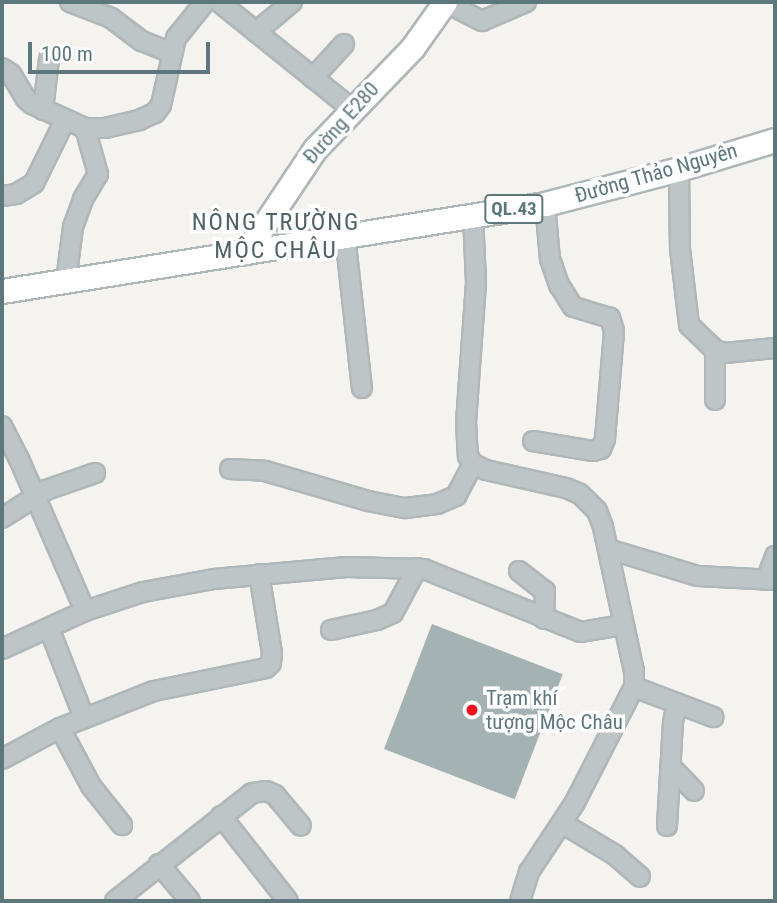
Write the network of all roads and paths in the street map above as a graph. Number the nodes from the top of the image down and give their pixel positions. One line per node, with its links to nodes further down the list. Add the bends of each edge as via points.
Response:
1 (70, 2): 9 (street, via 111,18 142,41)
2 (205, 2): 9 (street, via 183,27)
3 (219, 2): 7 (street)
4 (292, 2): 7 (street)
5 (445, 2): 6 (street, via 482,21); 13 (main road, Đường E280, via 413,47)
6 (526, 2)
7 (256, 32): 12 (street)
8 (344, 44): 12 (street)
9 (170, 53): 16 (street, via 165,95 155,113 105,128)
10 (50, 59): 14 (street)
11 (2, 68): 14 (street, via 26,99)
12 (313, 78): 13 (street)
13 (352, 109): 23 (main road, Đường E280, via 299,170)
14 (43, 110): 15 (street)
15 (65, 120): 16 (street); 19 (street, via 34,183)
16 (85, 128): 24 (street, via 98,174 74,227)
17 (775, 140): 18 (main road, Đường Thảo Nguyên / QL.43)
18 (679, 169): 20 (main road, Đường Thảo Nguyên / QL.43); 27 (street, via 685,310 689,325)
19 (2, 196)
20 (545, 204): 21 (main road, Đường Thảo Nguyên / QL.43); 31 (street, via 550,259 559,285 573,307 610,318 614,331 601,449)
21 (473, 216): 22 (main road, Đường Thảo Nguyên / QL.43); 32 (street, via 475,316 466,422 468,456)
22 (345, 235): 23 (main road, Đường Thảo Nguyên / QL.43); 28 (street)
23 (246, 253): 24 (main road, QL.43)
24 (66, 281): 25 (main road, QL.43)
25 (2, 291)
26 (775, 348): 27 (street)
27 (715, 350): 29 (street)
28 (362, 388)
29 (715, 400)
30 (2, 426): 35 (street)
31 (533, 442)
32 (473, 464): 33 (street, via 456,496 405,508 265,471); 37 (street, via 580,494 597,511)
33 (229, 469)
34 (96, 474): 35 (street)
35 (35, 496): 36 (street); 43 (street)
36 (2, 518)
37 (608, 549): 42 (street, via 698,576); 45 (street)
38 (775, 556): 42 (street)
39 (417, 568): 41 (street, via 358,566); 44 (street); 47 (street, via 393,613)
40 (519, 571): 44 (street, via 545,591)
41 (258, 574): 43 (street, via 179,584); 52 (street, via 272,653 266,668 177,685)
42 (771, 580)
43 (85, 611): 46 (street)
44 (544, 619): 45 (street, via 581,632)
45 (624, 625): 49 (street)
46 (49, 628): 48 (street); 52 (street)
47 (331, 630)
48 (2, 649)
49 (634, 687): 50 (street); 58 (street)
50 (677, 703): 51 (street); 55 (street)
51 (713, 717)
52 (84, 718): 53 (street)
53 (60, 728): 54 (street); 59 (street, via 91,786)
54 (2, 759)
55 (671, 767): 56 (street); 61 (street)
56 (694, 791)
57 (221, 816): 60 (street, via 252,793 266,791 282,800); 62 (street); 66 (street)
58 (562, 823): 63 (street, via 615,855); 67 (street, via 529,872)
59 (122, 825)
60 (301, 826)
61 (667, 826)
62 (159, 864): 64 (street); 65 (street)
63 (640, 877)
64 (115, 901)
65 (190, 901)
66 (288, 901)
67 (520, 901)

